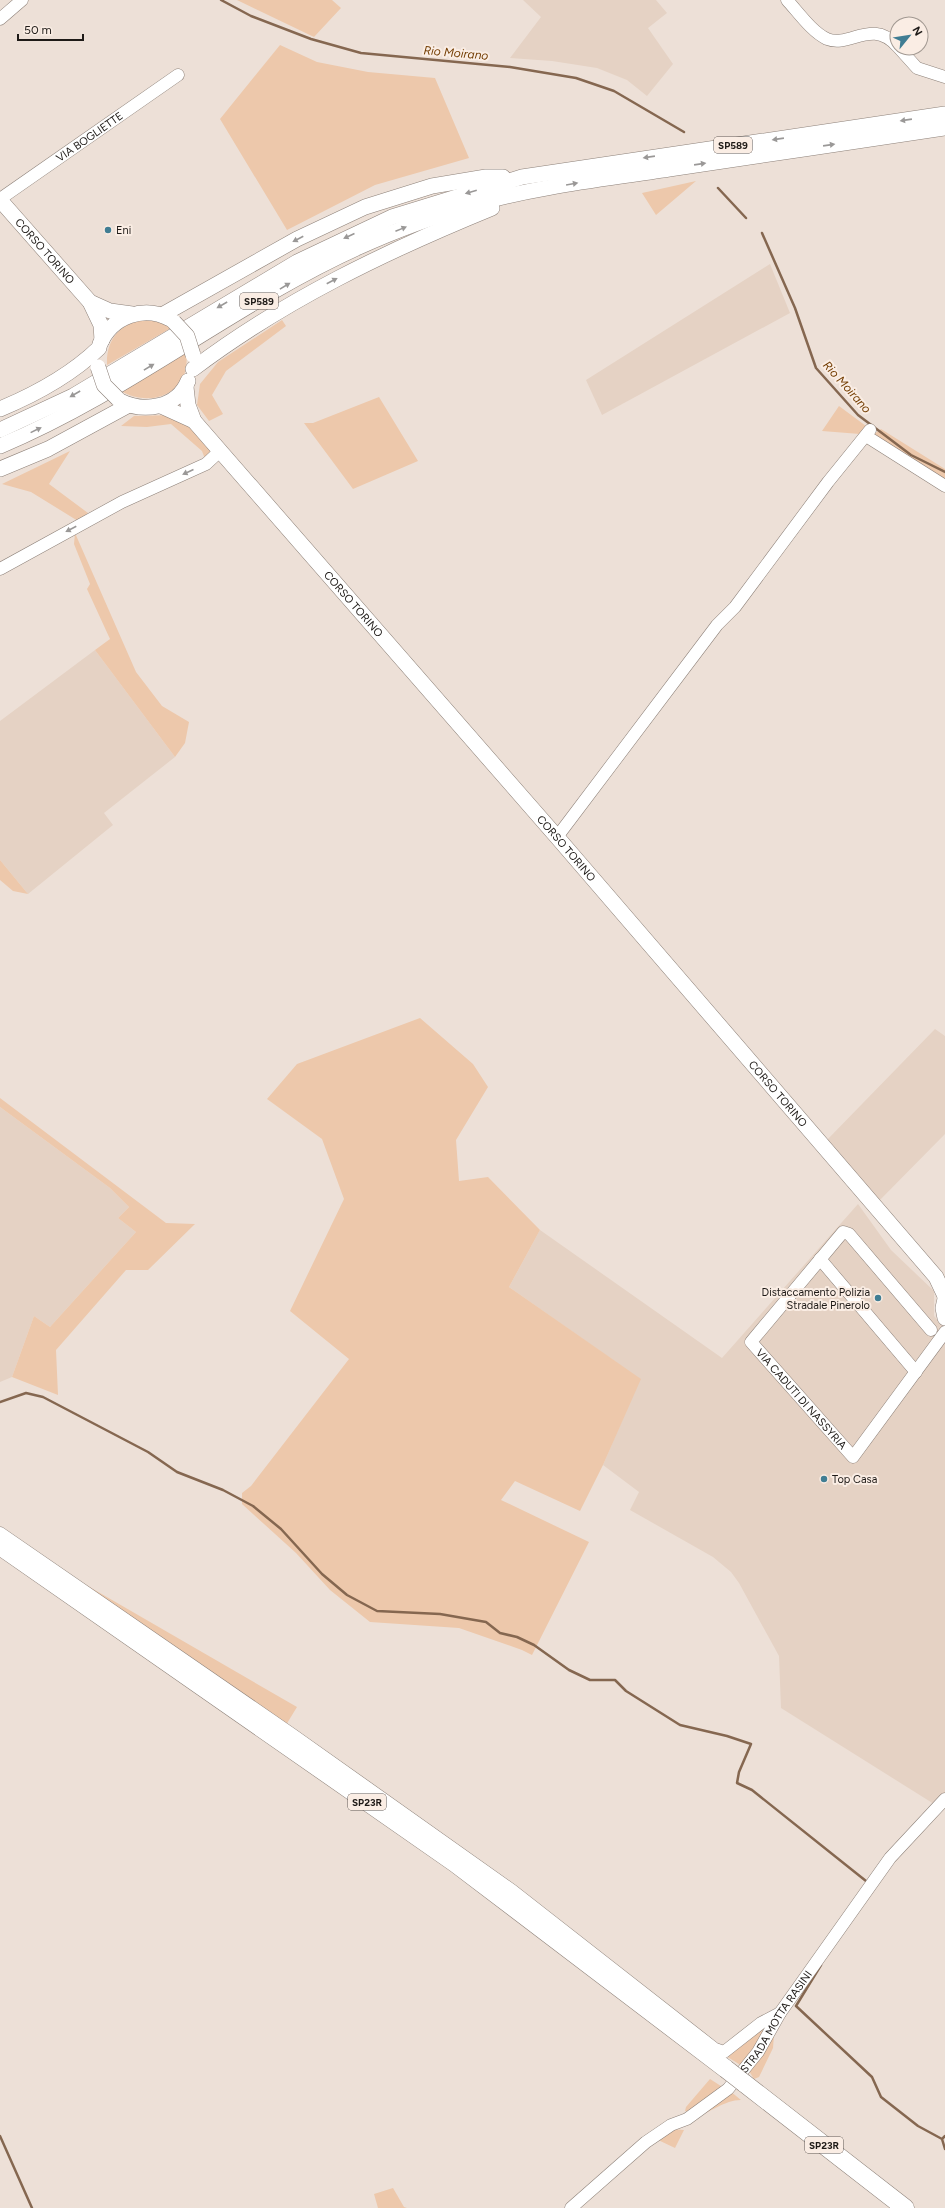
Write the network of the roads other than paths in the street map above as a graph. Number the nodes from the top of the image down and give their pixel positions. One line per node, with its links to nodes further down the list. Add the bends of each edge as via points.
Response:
1 (22, 0): 3 (street)
2 (787, 0): 4 (street, via 814,29 827,38 838,40 864,34 879,34)
3 (0, 19)
4 (889, 39)
5 (906, 56): 7 (street, via 917,68)
6 (178, 75): 12 (street, VIA BOGLIETTE)
7 (945, 77)
8 (945, 114): 10 (main road, SP589, one-way to 10)
9 (945, 128): 11 (main road, SP589, one-way to 9)
10 (522, 177): 15 (main road, one-way to 15, via 486,177 432,186 365,207 296,239); 23 (main road, SP589, one-way to 23, via 392,217 344,238 220,306 72,396)
11 (533, 191): 17 (main road, one-way to 11, via 364,264); 24 (main road, SP589, one-way to 11, via 80,408 307,272 360,246 414,224 480,203)
12 (0, 199): 13 (main road, CORSO TORINO)
13 (90, 302): 14 (main road, CORSO TORINO, via 110,311); 16 (main road, CORSO TORINO, via 101,325)
14 (132, 314): 15 (main road, via 147,312); 16 (main road, via 114,324)
15 (168, 318): 17 (main road, bridge, via 187,336)
16 (100, 344): 19 (main road, bridge, via 98,367 104,385); 21 (main road, via 77,367 56,381)
17 (193, 362): 18 (main road)
18 (186, 387): 20 (main road, via 175,398); 22 (main road, via 188,405)
19 (124, 402): 20 (main road, via 145,408); 26 (main road, via 48,449)
20 (160, 406): 22 (main road)
21 (0, 409)
22 (194, 421): 25 (main road, CORSO TORINO)
23 (0, 430)
24 (0, 446)
25 (220, 451): 28 (street, one-way to 28, via 206,464 122,502); 29 (main road, CORSO TORINO)
26 (0, 469)
27 (945, 486): 29 (street, via 868,433 828,482 735,607 717,625)
28 (0, 569)
29 (557, 837): 31 (main road, CORSO TORINO)
30 (820, 1259): 35 (street, VIA CADUTI DI NASSYRIA, via 841,1233 846,1232); 37 (street); 37 (street, VIA CADUTI DI NASSYRIA, via 751,1342 853,1457)
31 (941, 1280): 32 (main road, CORSO TORINO)
32 (945, 1296)
33 (945, 1299): 34 (main road)
34 (945, 1318)
35 (931, 1330)
36 (945, 1332): 37 (street, VIA CADUTI DI NASSYRIA)
37 (916, 1372)
38 (0, 1533): 42 (street, via 293,1735 513,1891 715,2049 724,2052 761,2023)
39 (0, 1546): 43 (highway, SP23R, via 455,1863)
40 (0, 1557): 43 (highway, SP23R, via 452,1873)
41 (945, 1799): 42 (street, STRADA MOTTA RASINI, via 890,1858)
42 (780, 2013): 45 (street, STRADA MOTTA RASINI, via 758,2052 728,2089 687,2119 671,2125 646,2142)
43 (724, 2074): 44 (highway, SP23R, bridge)
44 (742, 2087): 46 (highway, SP23R); 47 (highway, SP23R)
45 (571, 2208)
46 (889, 2208)
47 (905, 2208)

